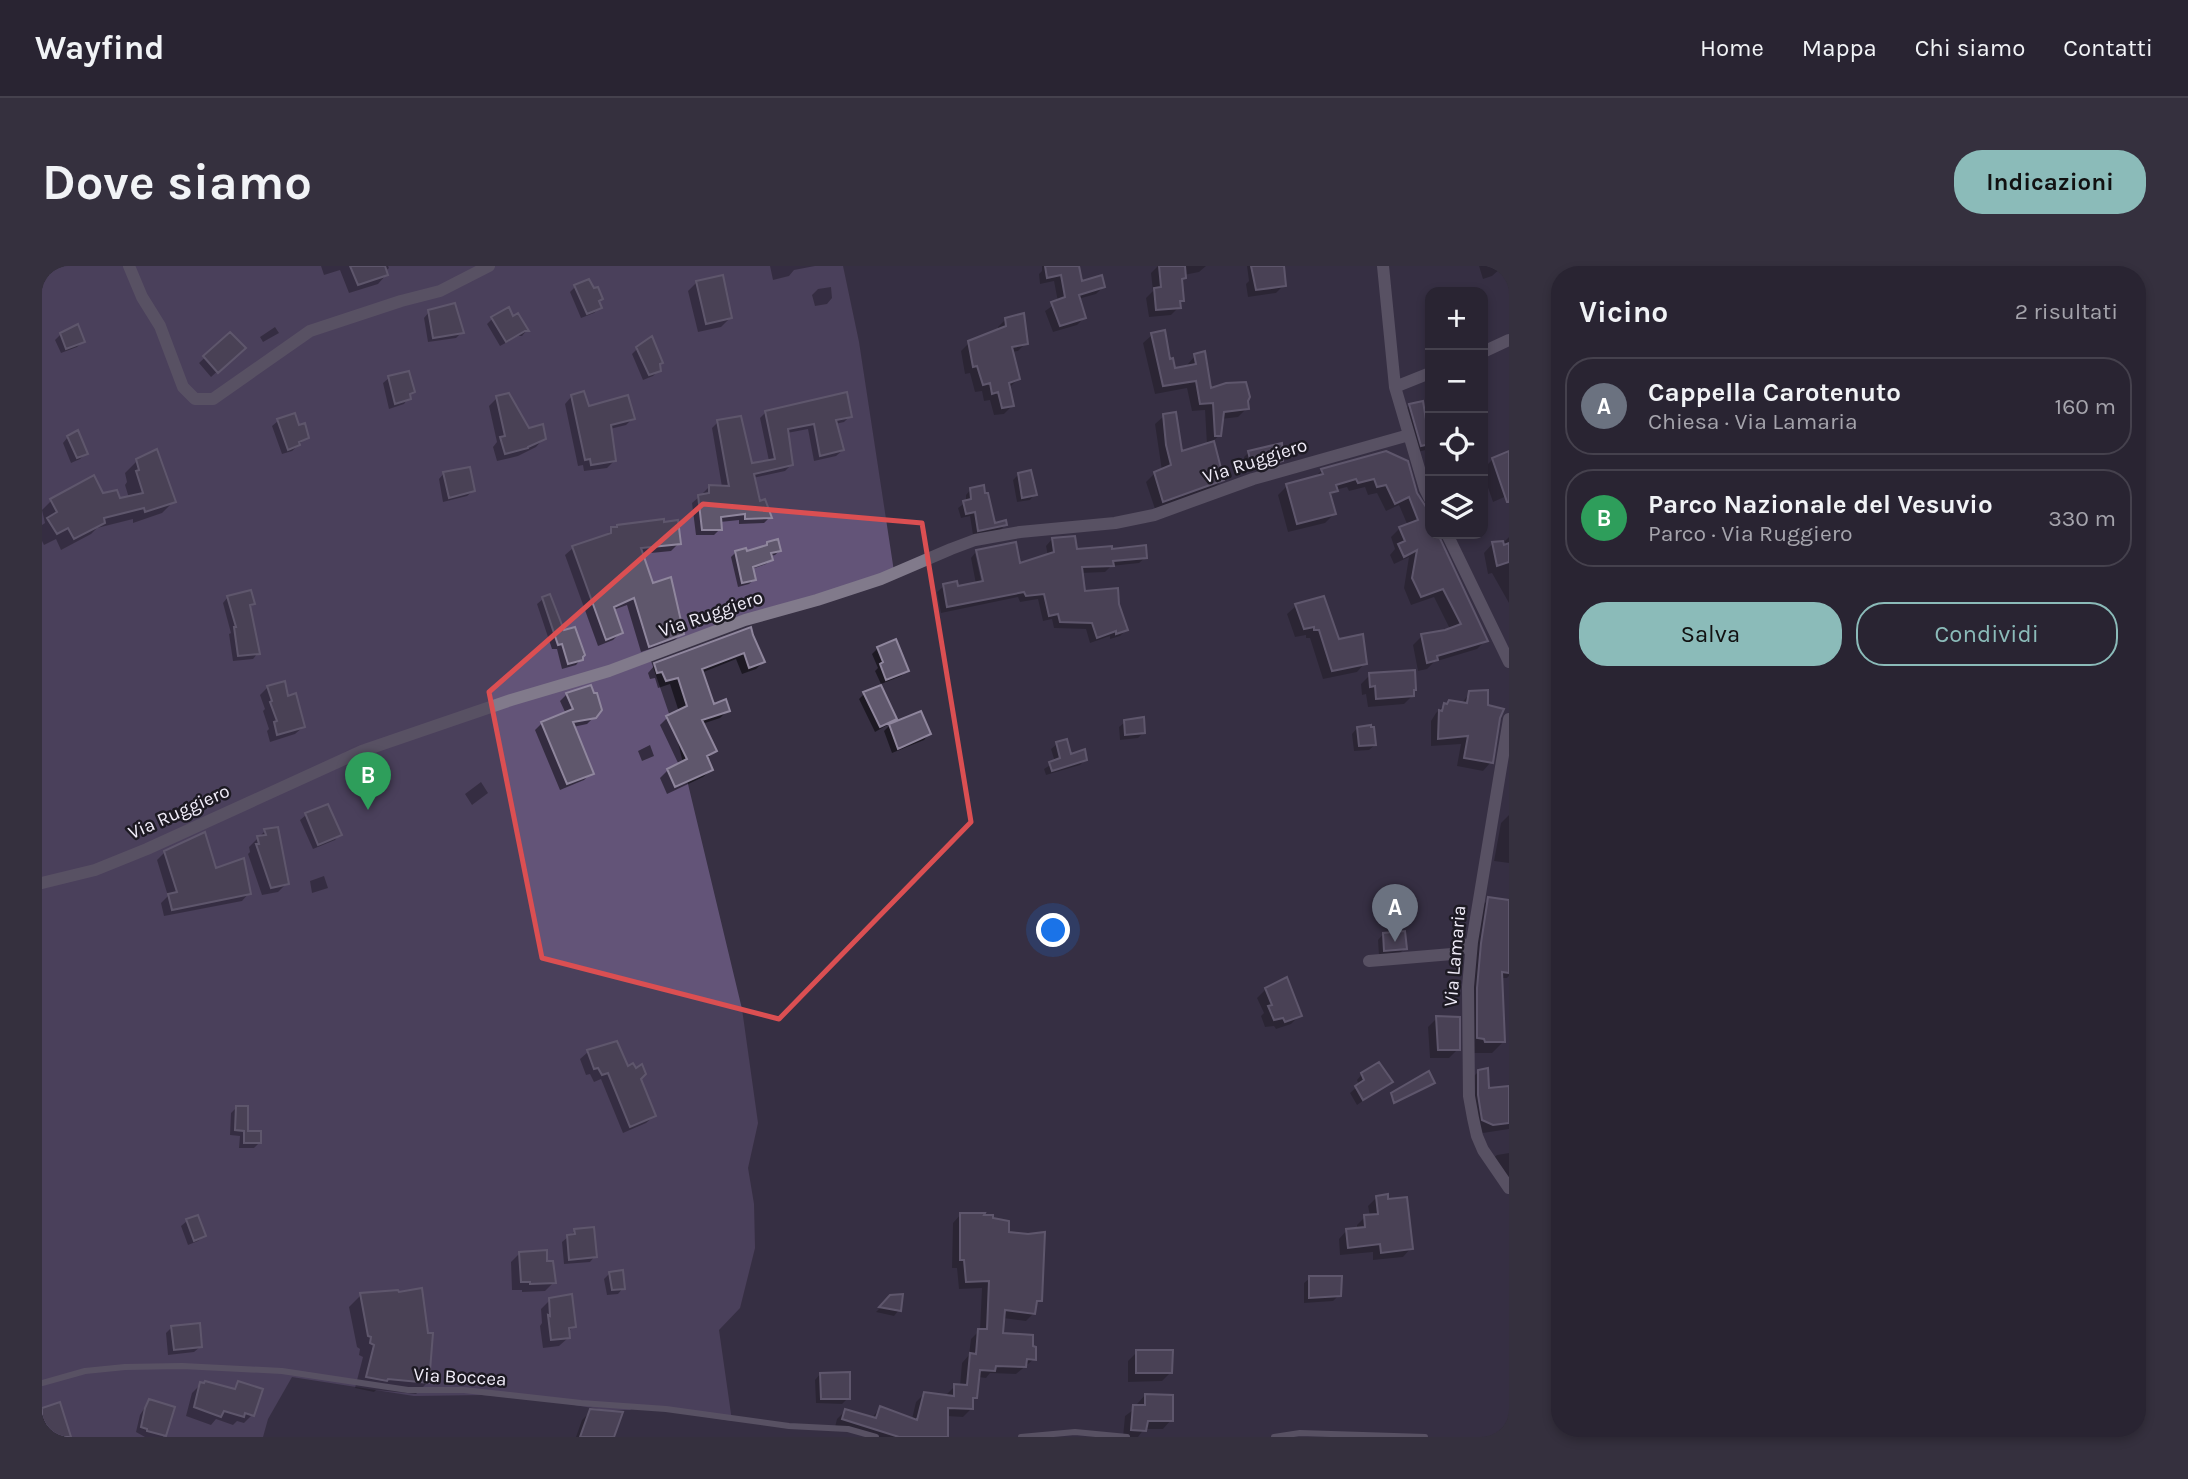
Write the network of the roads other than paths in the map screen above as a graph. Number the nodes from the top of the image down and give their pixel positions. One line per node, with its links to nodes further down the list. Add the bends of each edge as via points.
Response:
1 (130, 266): 2 (street, via 183,387 195,399 213,399 310,331 440,291)
2 (489, 266)
3 (1383, 266): 7 (street)
4 (1509, 340): 5 (street)
5 (1487, 350)
6 (1425, 375): 7 (street)
7 (1395, 387): 8 (street)
8 (1409, 435): 9 (street); 13 (street, Via Ruggiero, via 1253,479 1154,515 975,540 881,579 745,620 609,671 511,699 362,751 95,870)
9 (1425, 484)
10 (1449, 539): 11 (street)
11 (1509, 662)
12 (1509, 719): 14 (street, Via Lamaria)
13 (42, 883)
14 (1472, 942): 15 (street, via 1452,954); 16 (street, Via Lamaria, via 1469,1096 1476,1136)
15 (1370, 961)
16 (1509, 1188)
17 (42, 1383): 18 (lane, Via Boccea, via 85,1371 125,1367 282,1371 408,1390 464,1390 666,1409 848,1429)
18 (876, 1437)
19 (1021, 1437): 20 (lane, via 1075,1432)
20 (1127, 1437)
21 (1274, 1437): 22 (lane, via 1300,1433)
22 (1425, 1437)

